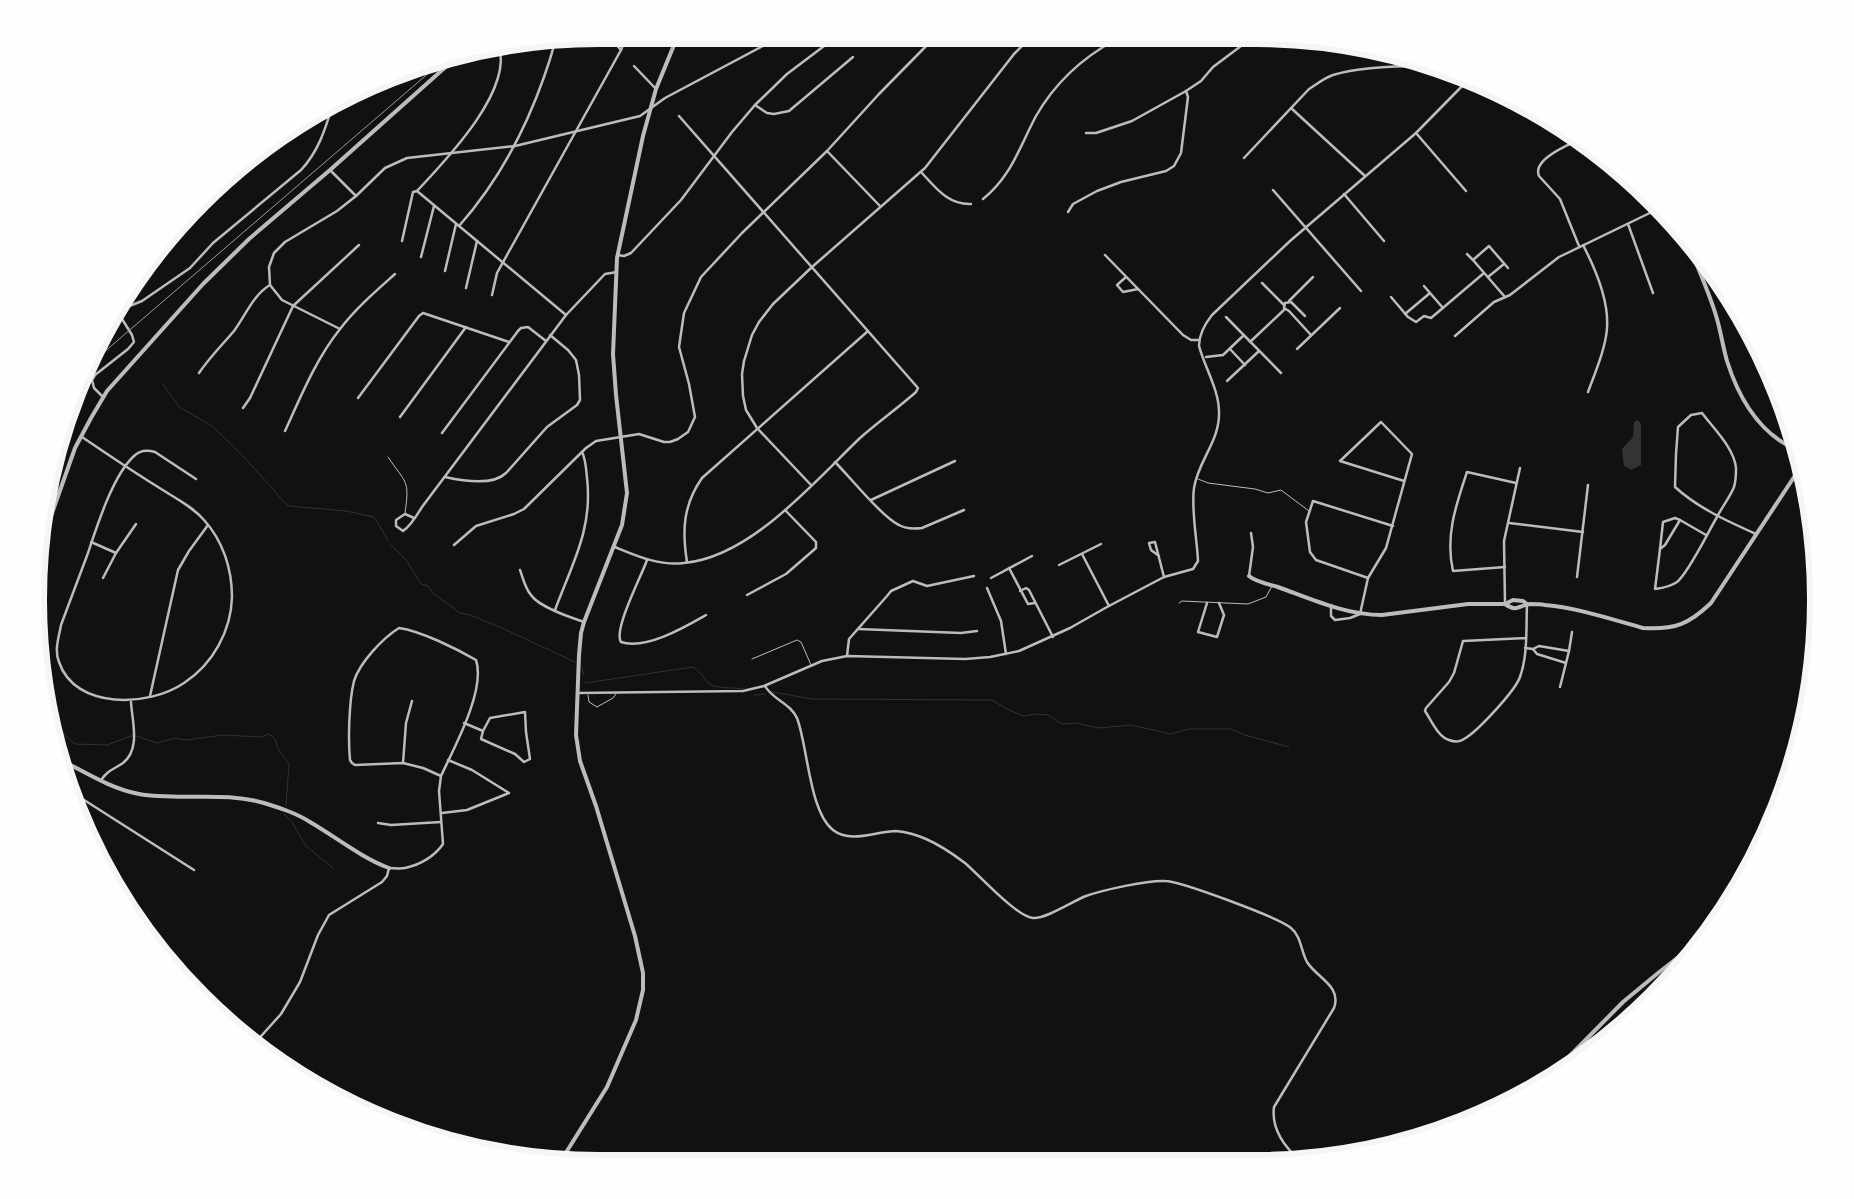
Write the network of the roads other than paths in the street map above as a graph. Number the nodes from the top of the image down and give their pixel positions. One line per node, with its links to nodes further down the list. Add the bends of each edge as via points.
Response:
1 (616, 44): 11 (street)
2 (623, 44): 11 (street)
3 (674, 44): 18 (street)
4 (766, 44): 21 (street)
5 (827, 44): 20 (street)
6 (928, 44): 30 (street)
7 (1024, 44): 35 (street)
8 (1109, 44): 42 (street, via 1058,84 1036,116 1012,166)
9 (1244, 44): 19 (street)
10 (553, 46): 29 (street, via 538,94)
11 (621, 50): 25 (street)
12 (502, 53): 31 (street, via 501,70 494,91)
13 (853, 57): 20 (street, via 788,111 768,113)
14 (449, 65): 34 (street)
15 (634, 66): 18 (street)
16 (1410, 67): 22 (street, via 1332,75 1310,89)
17 (1463, 85): 27 (street)
18 (656, 89): 21 (street)
19 (1186, 91): 26 (street, via 1132,121 1096,133); 46 (street, via 1181,153 1174,166 1109,186 1073,204)
20 (755, 105): 32 (street)
21 (651, 108): 25 (street, via 640,116); 58 (street, via 635,167)
22 (1291, 108): 33 (street); 36 (street)
23 (329, 114): 87 (street, via 312,159 301,170 213,243 190,268 142,301)
24 (678, 116): 32 (street)
25 (574, 132): 29 (street); 63 (street)
26 (1086, 133)
27 (1416, 133): 36 (street); 39 (street)
28 (1572, 143): 56 (street, via 1547,157 1537,172 1560,199)
29 (515, 146): 31 (street); 50 (street, via 487,190)
30 (827, 151): 45 (street); 48 (street)
31 (452, 152): 38 (street); 41 (street, via 398,160)
32 (715, 156): 48 (street); 58 (street, via 651,234 628,254)
33 (1244, 158)
34 (330, 170): 41 (street); 117 (street, via 249,239 203,284)
35 (921, 172): 43 (street, via 946,198 958,204); 45 (street)
36 (1366, 176): 40 (street)
37 (1273, 190): 51 (street)
38 (417, 191): 44 (street); 52 (street, via 410,197)
39 (1466, 191)
40 (1344, 194): 51 (street); 54 (street)
41 (356, 196): 75 (street, via 279,247 269,267)
42 (983, 199)
43 (971, 204)
44 (434, 206): 50 (street); 60 (street)
45 (880, 207): 65 (street)
46 (1068, 212)
47 (1651, 212): 49 (street)
48 (764, 213): 65 (street); 125 (street, via 701,277 684,313 679,347 695,417 688,432 670,442 639,434)
49 (1628, 224): 56 (street); 81 (street)
50 (457, 225): 53 (street); 67 (street)
51 (1306, 227): 79 (street); 104 (street, via 1212,315)
52 (402, 241)
53 (477, 241): 63 (street); 77 (street)
54 (1384, 241)
55 (358, 245): 88 (street)
56 (1581, 246): 83 (street, via 1559,257); 116 (street, via 1591,261 1601,290 1608,328)
57 (1467, 254): 61 (street)
58 (618, 255): 68 (street)
59 (1105, 255): 71 (street)
60 (421, 257)
61 (1473, 260): 64 (street, via 1489,246); 69 (street)
62 (1695, 261): 126 (street, via 1718,321 1735,383 1747,408 1768,431)
63 (503, 263): 82 (street); 93 (street)
64 (1504, 263): 66 (street); 73 (street)
65 (812, 267): 99 (street); 121 (street, via 767,311 747,348 742,374 743,396 746,410)
66 (1508, 268)
67 (445, 271)
68 (617, 272): 93 (street, via 605,274); 125 (street, via 614,354)
69 (1484, 273): 73 (street); 90 (street)
70 (395, 274): 98 (street)
71 (1126, 276): 78 (street); 78 (street, via 1116,285 1123,292)
72 (1313, 277): 85 (street)
73 (1488, 277): 83 (street)
74 (1262, 283): 86 (street)
75 (270, 285): 88 (street, via 277,295); 114 (street, via 261,291)
76 (1424, 286): 80 (street)
77 (466, 288)
78 (1138, 289): 104 (street, via 1183,335)
79 (1361, 290)
80 (1430, 293): 90 (street); 92 (street)
81 (1652, 293)
82 (492, 295)
83 (1505, 297): 103 (street, via 1494,302)
84 (1391, 298): 92 (street)
85 (1289, 301): 86 (street); 94 (street)
86 (1284, 305): 91 (street)
87 (128, 306)
88 (293, 306): 98 (street); 119 (street)
89 (1340, 308): 102 (street)
90 (1443, 308): 92 (street, via 1431,318 1424,316 1416,322)
91 (1285, 309): 102 (street); 107 (street)
92 (1406, 314)
93 (566, 315): 100 (street)
94 (1305, 316)
95 (121, 317): 117 (street, via 134,342 92,380 94,388)
96 (1226, 317): 101 (street)
97 (466, 327): 106 (street); 118 (street, via 421,314); 120 (street)
98 (340, 329): 122 (street, via 320,359)
99 (868, 331): 121 (street); 130 (street, via 918,388)
100 (550, 335): 105 (street); 134 (street, via 576,360 580,392 578,403 552,422 502,477 491,481)
101 (1244, 335): 107 (street); 109 (street)
102 (1312, 335): 108 (street)
103 (1455, 336)
104 (1199, 340): 135 (street, via 1220,414 1216,436)
105 (546, 341): 106 (street, via 532,329 524,327); 134 (street)
106 (509, 342): 123 (street)
107 (1250, 342): 110 (street)
108 (1297, 348)
109 (1230, 349): 111 (street, via 1222,355); 112 (street)
110 (1259, 351): 112 (street); 113 (street)
111 (1206, 357)
112 (1245, 365): 115 (street)
113 (1281, 372)
114 (199, 374)
115 (1227, 381)
116 (1588, 392)
117 (103, 397): 124 (street)
118 (358, 398)
119 (243, 408)
120 (400, 417)
121 (757, 428): 139 (street); 168 (street, via 707,472 693,491 684,518)
122 (286, 431)
123 (442, 433)
124 (81, 437): 131 (street); 147 (street)
125 (620, 437): 127 (street, via 596,441); 161 (street, via 627,494)
126 (1788, 446)
127 (582, 452): 160 (street, via 524,509 476,526); 192 (street, via 589,489 588,514 577,554)
128 (388, 457): 145 (lane, via 408,488)
129 (955, 461): 141 (street)
130 (835, 462): 139 (street); 141 (street)
131 (126, 466): 136 (street, via 134,455 149,450); 152 (street, via 182,502); 158 (street, via 110,495)
132 (1520, 468): 138 (street)
133 (1796, 475): 156 (street)
134 (445, 477): 148 (street)
135 (1197, 478): 144 (lane, via 1208,483 1268,493 1281,490); 175 (street, via 1194,489 1197,564 1190,571)
136 (196, 479)
137 (1404, 481): 137 (street, via 1386,475 1340,461 1381,422 1412,454); 153 (street)
138 (1516, 483): 150 (street); 170 (street, via 1467,472 1451,525 1453,570)
139 (810, 485): 142 (street)
140 (1588, 485): 154 (street)
141 (871, 500): 143 (street, via 890,519 907,528 922,528)
142 (785, 510): 168 (street, via 733,547 704,560); 183 (street, via 816,542 816,548 786,574)
143 (964, 510)
144 (1310, 511): 153 (street, via 1313,501); 179 (street, via 1306,522 1312,556)
145 (405, 514): 148 (street); 148 (street, via 396,520 400,530 406,529)
146 (1717, 516): 146 (street, via 1675,486 1678,427 1686,419 1702,413 1729,450 1736,466 1734,486); 156 (street); 157 (street)
147 (50, 518)
148 (414, 518)
149 (1680, 520): 157 (street); 162 (street); 162 (street, via 1675,518 1663,522)
150 (1509, 523): 154 (street); 170 (street, via 1504,541)
151 (136, 524): 163 (street)
152 (208, 525): 214 (street, via 178,570); 214 (street, via 222,547 229,568 232,587 230,616 215,652 201,669 183,684)
153 (1393, 526): 179 (street, via 1384,552)
154 (1583, 532): 176 (street)
155 (1251, 533): 174 (street, via 1253,547)
156 (1756, 534): 189 (street, via 1712,603 1679,626 1643,628 1566,608)
157 (1706, 535): 162 (street, via 1679,580 1666,588 1656,589)
158 (92, 542): 163 (street); 215 (street, via 61,625 58,662 82,691)
159 (1101, 544): 164 (street)
160 (454, 545)
161 (615, 547): 167 (street); 195 (street)
162 (1660, 549)
163 (116, 553): 177 (street)
164 (1082, 554): 169 (street); 191 (street)
165 (1032, 556): 171 (street)
166 (1158, 556): 166 (street, via 1155,542 1149,543 1151,550); 175 (street)
167 (647, 560): 168 (street); 194 (street, via 622,620 621,642 660,638)
168 (687, 563)
169 (1059, 566)
170 (1505, 567): 188 (street)
171 (1009, 568): 178 (street); 182 (street)
172 (520, 570): 192 (street, via 530,594 539,603)
173 (974, 576): 196 (street, via 927,586 913,581 891,590)
174 (1249, 576): 180 (street)
175 (1164, 577): 191 (street)
176 (1577, 577)
177 (103, 578)
178 (991, 578)
179 (1368, 578): 193 (street)
180 (1272, 585): 187 (lane, via 1268,596 1248,604); 190 (street)
181 (987, 588): 204 (street, via 1001,621)
182 (1020, 591): 184 (street, via 1028,604); 184 (street, via 1028,589)
183 (747, 595)
184 (1035, 602): 199 (street)
185 (1179, 603): 186 (lane)
186 (1206, 603): 187 (lane); 187 (street, via 1198,632 1217,636 1224,615)
187 (1219, 603)
188 (1505, 604): 189 (street, via 1519,600); 189 (street, via 1512,608); 193 (street, via 1468,604 1382,615)
189 (1527, 604): 200 (street)
190 (1331, 605): 193 (street); 193 (street, via 1331,616 1335,620)
191 (1109, 606): 199 (street)
192 (555, 610): 195 (street)
193 (1360, 614)
194 (706, 615)
195 (584, 622): 213 (street)
196 (858, 629): 197 (street); 205 (street, via 848,640)
197 (977, 632)
198 (1572, 632): 203 (street)
199 (1053, 637): 204 (street)
200 (1526, 638): 201 (street); 201 (street, via 1463,641 1454,673 1425,711 1445,739 1463,740 1510,694 1520,677)
201 (1525, 648): 202 (street)
202 (1533, 649): 203 (street, via 1539,646); 207 (street, via 1537,654)
203 (1568, 651): 207 (street)
204 (1006, 654): 205 (street, via 965,659)
205 (847, 656): 208 (street)
206 (752, 659): 208 (lane, via 797,640 801,642)
207 (1566, 663): 210 (street)
208 (811, 666): 209 (street)
209 (765, 686): 212 (street, via 743,691); 234 (street, via 796,716 821,816 838,833 854,836 896,831 925,838 952,853 1029,917 1041,917 1100,892 1166,881 1204,892 1290,927 1298,937 1307,962 1334,991 1337,1000 1274,1107 1275,1125)
210 (1560, 687)
211 (589, 693): 212 (street); 212 (lane, via 589,702 597,707); 213 (street)
212 (616, 693)
213 (577, 694): 233 (street, via 576,735 580,761 635,936 643,990 636,1020 607,1087)
214 (149, 697): 215 (street)
215 (130, 701): 223 (street, via 133,749 130,756 109,770)
216 (412, 701): 220 (street, via 406,723)
217 (464, 723): 218 (street); 219 (street); 220 (street, via 476,689 479,669 476,660 399,628 383,640 354,682 350,760 355,765)
218 (483, 731): 218 (street, via 481,739 515,754 524,762 530,759 524,712 490,718)
219 (448, 760): 222 (street); 225 (street, via 472,770 508,793 467,810)
220 (403, 763): 222 (street)
221 (69, 765): 223 (street)
222 (441, 776): 225 (street)
223 (101, 780): 228 (street, via 120,790 139,794 240,798 262,802 309,821)
224 (81, 798): 229 (street)
225 (442, 814): 226 (street)
226 (442, 822): 227 (street); 228 (street, via 444,844 431,857 405,869)
227 (378, 823)
228 (389, 868): 231 (street, via 382,882 329,915 293,995)
229 (194, 870)
230 (1682, 954): 232 (street, via 1623,1002)
231 (259, 1038)
232 (1566, 1060)
233 (565, 1154)
234 (1293, 1154)

